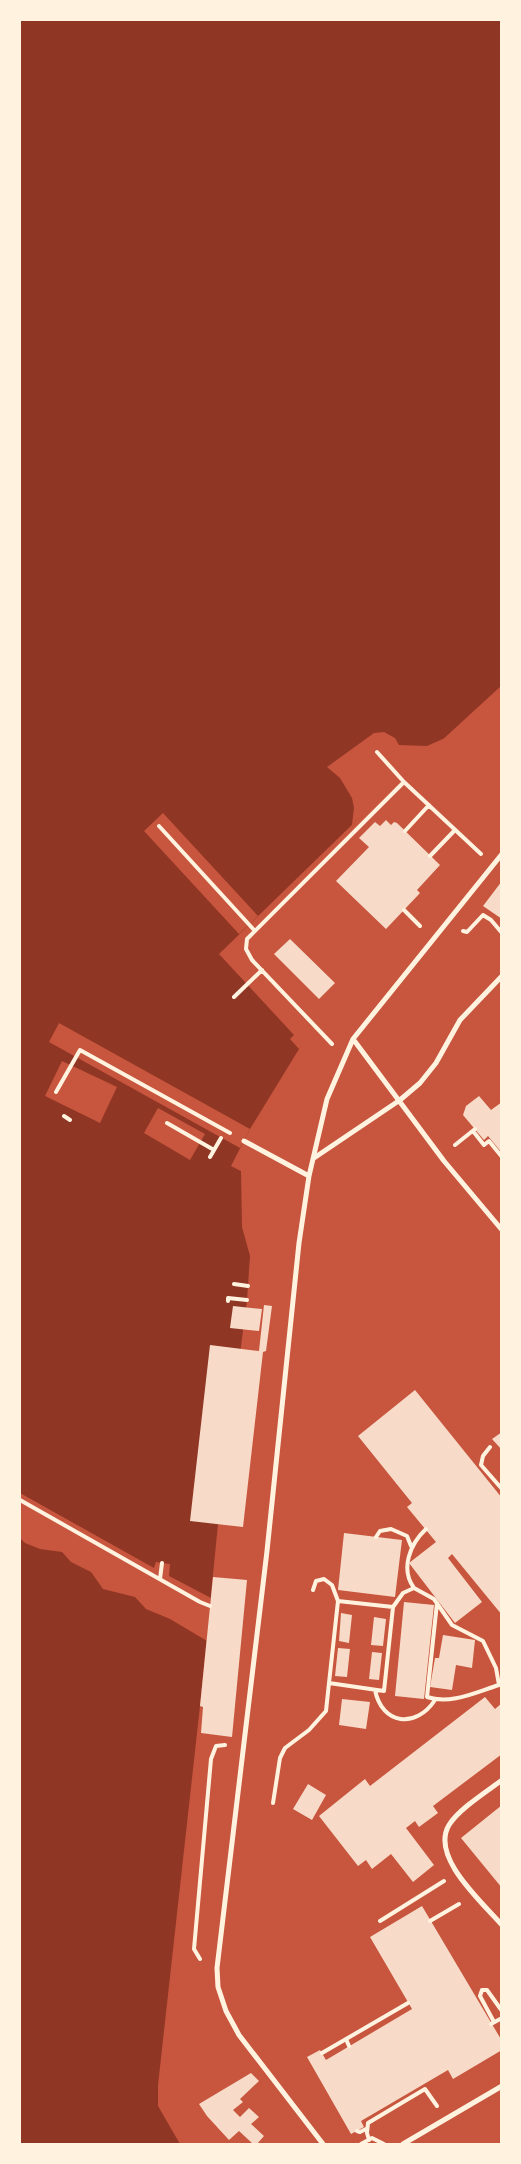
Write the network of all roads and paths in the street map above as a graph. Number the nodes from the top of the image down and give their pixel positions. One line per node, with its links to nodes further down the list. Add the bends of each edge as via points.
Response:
1 (377, 752): 2 (path)
2 (404, 782): 3 (path); 13 (path)
3 (429, 804): 5 (path); 6 (path)
4 (159, 826): 13 (path)
5 (455, 830): 8 (path); 9 (path)
6 (405, 831)
7 (501, 854): 9 (street)
8 (430, 856)
9 (494, 863): 18 (street)
10 (404, 910): 11 (path)
11 (410, 916)
12 (471, 930): 14 (path, via 483,915)
13 (255, 931): 15 (path, via 245,945)
14 (501, 933)
15 (262, 970): 17 (path); 19 (path)
16 (501, 976): 21 (street, via 460,1020 420,1083)
17 (234, 997)
18 (353, 1039): 19 (street); 21 (street)
19 (345, 1057): 31 (street, via 327,1099)
20 (56, 1092): 27 (path, via 80,1050)
21 (400, 1100): 31 (street); 33 (street)
22 (64, 1116): 23 (path)
23 (70, 1120)
24 (167, 1124): 28 (path)
25 (221, 1138): 28 (path)
26 (462, 1140): 30 (path, via 474,1130 484,1145 489,1141)
27 (244, 1141): 32 (street)
28 (214, 1150): 29 (path)
29 (210, 1157)
30 (501, 1157)
31 (313, 1159): 32 (street)
32 (309, 1176): 56 (street)
33 (501, 1230)
34 (234, 1284): 35 (path)
35 (248, 1286)
36 (247, 1300): 37 (path)
37 (228, 1301)
38 (490, 1447): 39 (path, via 481,1460 490,1480)
39 (501, 1489)
40 (20, 1500): 45 (path)
41 (426, 1529): 43 (path)
42 (376, 1537): 43 (path, via 384,1528 391,1529 407,1536)
43 (411, 1546): 46 (path, via 407,1568)
44 (162, 1563): 45 (path)
45 (160, 1579): 50 (path)
46 (414, 1588): 49 (path); 51 (path, via 403,1593)
47 (313, 1590): 48 (path, via 316,1581 324,1579 332,1585)
48 (338, 1601): 51 (path); 52 (path)
49 (437, 1603): 53 (path, via 452,1625 483,1641); 55 (path, via 428,1697)
50 (210, 1606)
51 (393, 1607): 54 (path, via 384,1691)
52 (329, 1683): 54 (path); 58 (path, via 326,1710 309,1730 285,1748 280,1758)
53 (500, 1684): 55 (path, via 450,1700)
54 (375, 1690): 55 (path, via 382,1707 398,1719 418,1716)
55 (435, 1700)
56 (243, 1749): 64 (street); 64 (path, via 216,1746 211,1759 194,1950)
57 (501, 1780): 59 (street, via 449,1825 446,1848)
58 (273, 1803)
59 (457, 1873): 60 (street); 61 (path)
60 (475, 1894): 62 (path); 63 (street)
61 (380, 1921)
62 (430, 1921)
63 (501, 1925)
64 (217, 1970): 76 (street, via 226,2011 239,2035)
65 (408, 2003): 68 (path)
66 (501, 2011): 67 (path, via 487,1990 482,1990 480,1996 493,2023)
67 (501, 2018)
68 (346, 2039): 69 (path); 70 (path)
69 (349, 2046)
70 (322, 2053)
71 (501, 2086): 79 (street)
72 (431, 2098): 73 (path, via 425,2089 368,2123)
73 (367, 2128): 74 (path); 75 (path)
74 (357, 2131)
75 (369, 2140): 77 (path); 78 (path)
76 (323, 2145)
77 (361, 2145)
78 (384, 2145)
79 (403, 2145)

